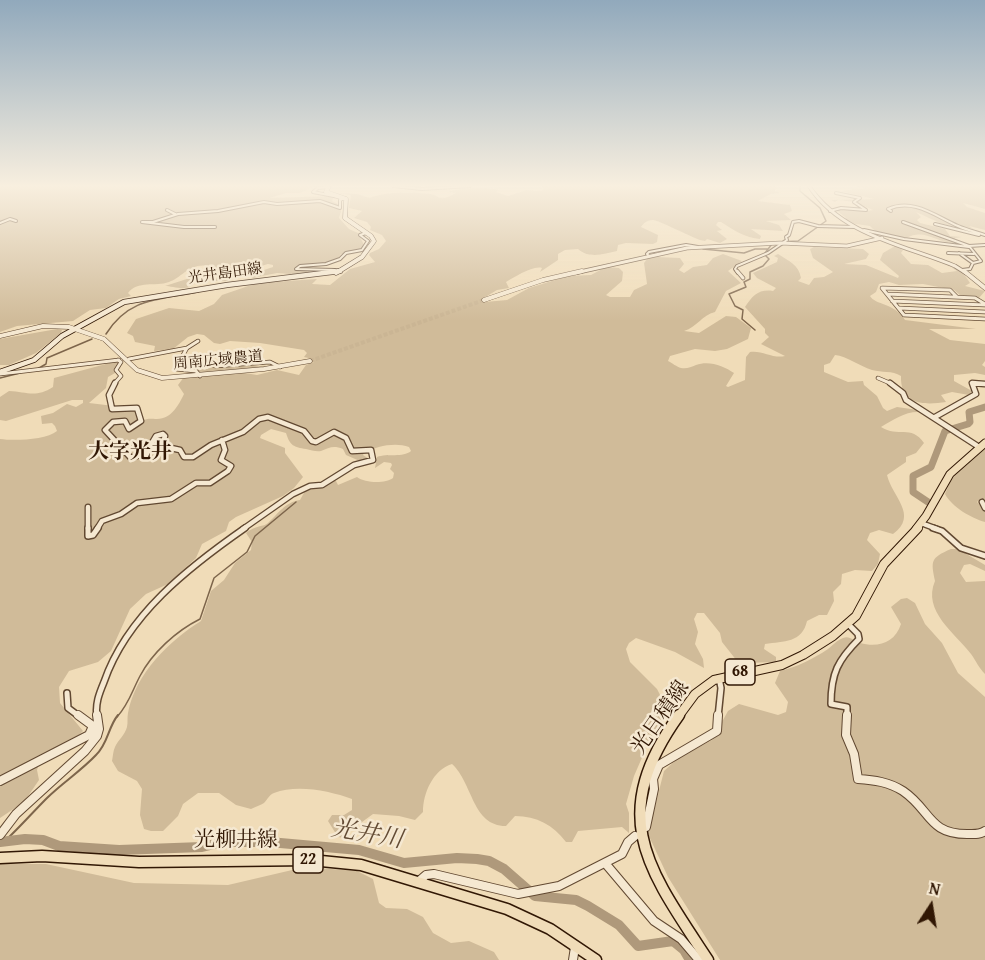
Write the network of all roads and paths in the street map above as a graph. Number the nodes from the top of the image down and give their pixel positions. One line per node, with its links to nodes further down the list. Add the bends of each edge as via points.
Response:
1 (363, 231): 7 (main road)
2 (787, 231): 10 (street)
3 (866, 231): 9 (street)
4 (868, 231): 12 (street)
5 (926, 231): 12 (street)
6 (958, 231): 8 (street)
7 (366, 233): 18 (main road, via 374,239 373,246); 18 (street, via 361,235 368,241 362,250 346,253 326,264 296,269)
8 (985, 235)
9 (882, 238): 10 (street, via 847,246); 17 (street)
10 (779, 243): 19 (street, via 768,253 737,266 735,269); 25 (street, via 698,248 649,256 543,280)
11 (985, 245): 12 (street)
12 (969, 247): 15 (street)
13 (948, 253): 14 (street)
14 (959, 253): 15 (street); 16 (street)
15 (974, 254): 16 (street, via 981,261)
16 (973, 263): 17 (street, via 970,269)
17 (962, 270): 20 (street)
18 (339, 272): 34 (main road, 光井島田線, via 130,301)
19 (743, 278)
20 (985, 288)
21 (927, 289): 22 (street, via 882,288); 23 (street); 24 (street, via 950,290)
22 (887, 294): 23 (street); 26 (street)
23 (933, 296): 24 (street); 27 (street)
24 (957, 297): 28 (street, via 975,298)
25 (484, 300)
26 (892, 301): 27 (street); 29 (street)
27 (940, 303): 28 (street); 30 (street)
28 (985, 304)
29 (898, 308): 30 (street); 32 (street, via 907,316)
30 (946, 310): 31 (street); 32 (street)
31 (985, 312)
32 (954, 318): 33 (street)
33 (985, 319)
34 (74, 329): 35 (street, 周南広域農道, via 50,326); 39 (street, 周南広域農道, via 104,339); 44 (main road, 光井島田線, via 52,342 34,360)
35 (0, 336)
36 (198, 341): 37 (street)
37 (187, 348): 38 (street); 43 (street, via 175,369)
38 (139, 357): 39 (street); 40 (street)
39 (121, 359): 44 (street); 45 (street, 周南広域農道, via 153,377); 49 (street, via 117,370 121,376 108,393 112,409 137,408 141,421 129,429 120,420 107,425 105,430 126,456 142,456 160,434 165,436 162,446 180,450 189,458)
40 (129, 359)
41 (310, 361): 42 (street, 周南広域農道)
42 (280, 367): 43 (street, via 270,362 215,366 207,363); 45 (street, 周南広域農道)
43 (188, 370): 45 (street)
44 (0, 373)
45 (200, 375)
46 (878, 378): 48 (street)
47 (985, 384): 48 (street, via 972,383 976,394)
48 (935, 417): 50 (street)
49 (222, 440): 51 (street, via 225,450 221,460 231,466 210,483 196,483 171,499 137,503 102,520 93,535 88,536); 58 (street, via 270,418 304,431 316,442 334,432 341,434 349,441 352,452 371,450 373,460 354,465 322,485 310,486 288,498 206,555 158,599 111,661 95,706)
50 (982, 445): 52 (main road, 光日積線 / 68, via 948,477)
51 (87, 507)
52 (921, 523): 53 (street, via 942,531 961,548); 54 (main road, 光日積線 / 68, via 884,564 857,615)
53 (985, 556)
54 (848, 624): 55 (main road, 光日積線 / 68, via 782,665); 61 (street, via 859,639 840,658 830,697 831,704 848,707 846,735 858,779 883,781 902,789 920,803 940,830 960,834)
55 (719, 678): 60 (street, via 717,731 659,765); 71 (main road, 光日積線 / 68, via 701,689 663,739 647,769 638,802 641,836 655,873)
56 (67, 693): 57 (street, via 68,708 93,726)
57 (89, 735): 58 (street); 59 (street)
58 (97, 736): 62 (street, via 16,814)
59 (0, 781)
60 (644, 831)
61 (985, 831)
62 (0, 836)
63 (635, 836): 65 (street, via 628,842 627,850)
64 (0, 858): 66 (main road, 光柳井線 / 22, via 320,861 361,865)
65 (605, 863): 66 (street, via 559,886 522,894 434,874); 70 (street, via 654,921 681,939)
66 (418, 881): 67 (main road, 光柳井線 / 22, via 507,909)
67 (575, 945): 68 (street); 69 (main road, 光柳井線 / 22)
68 (573, 960)
69 (596, 960)
70 (699, 960)
71 (708, 960)

